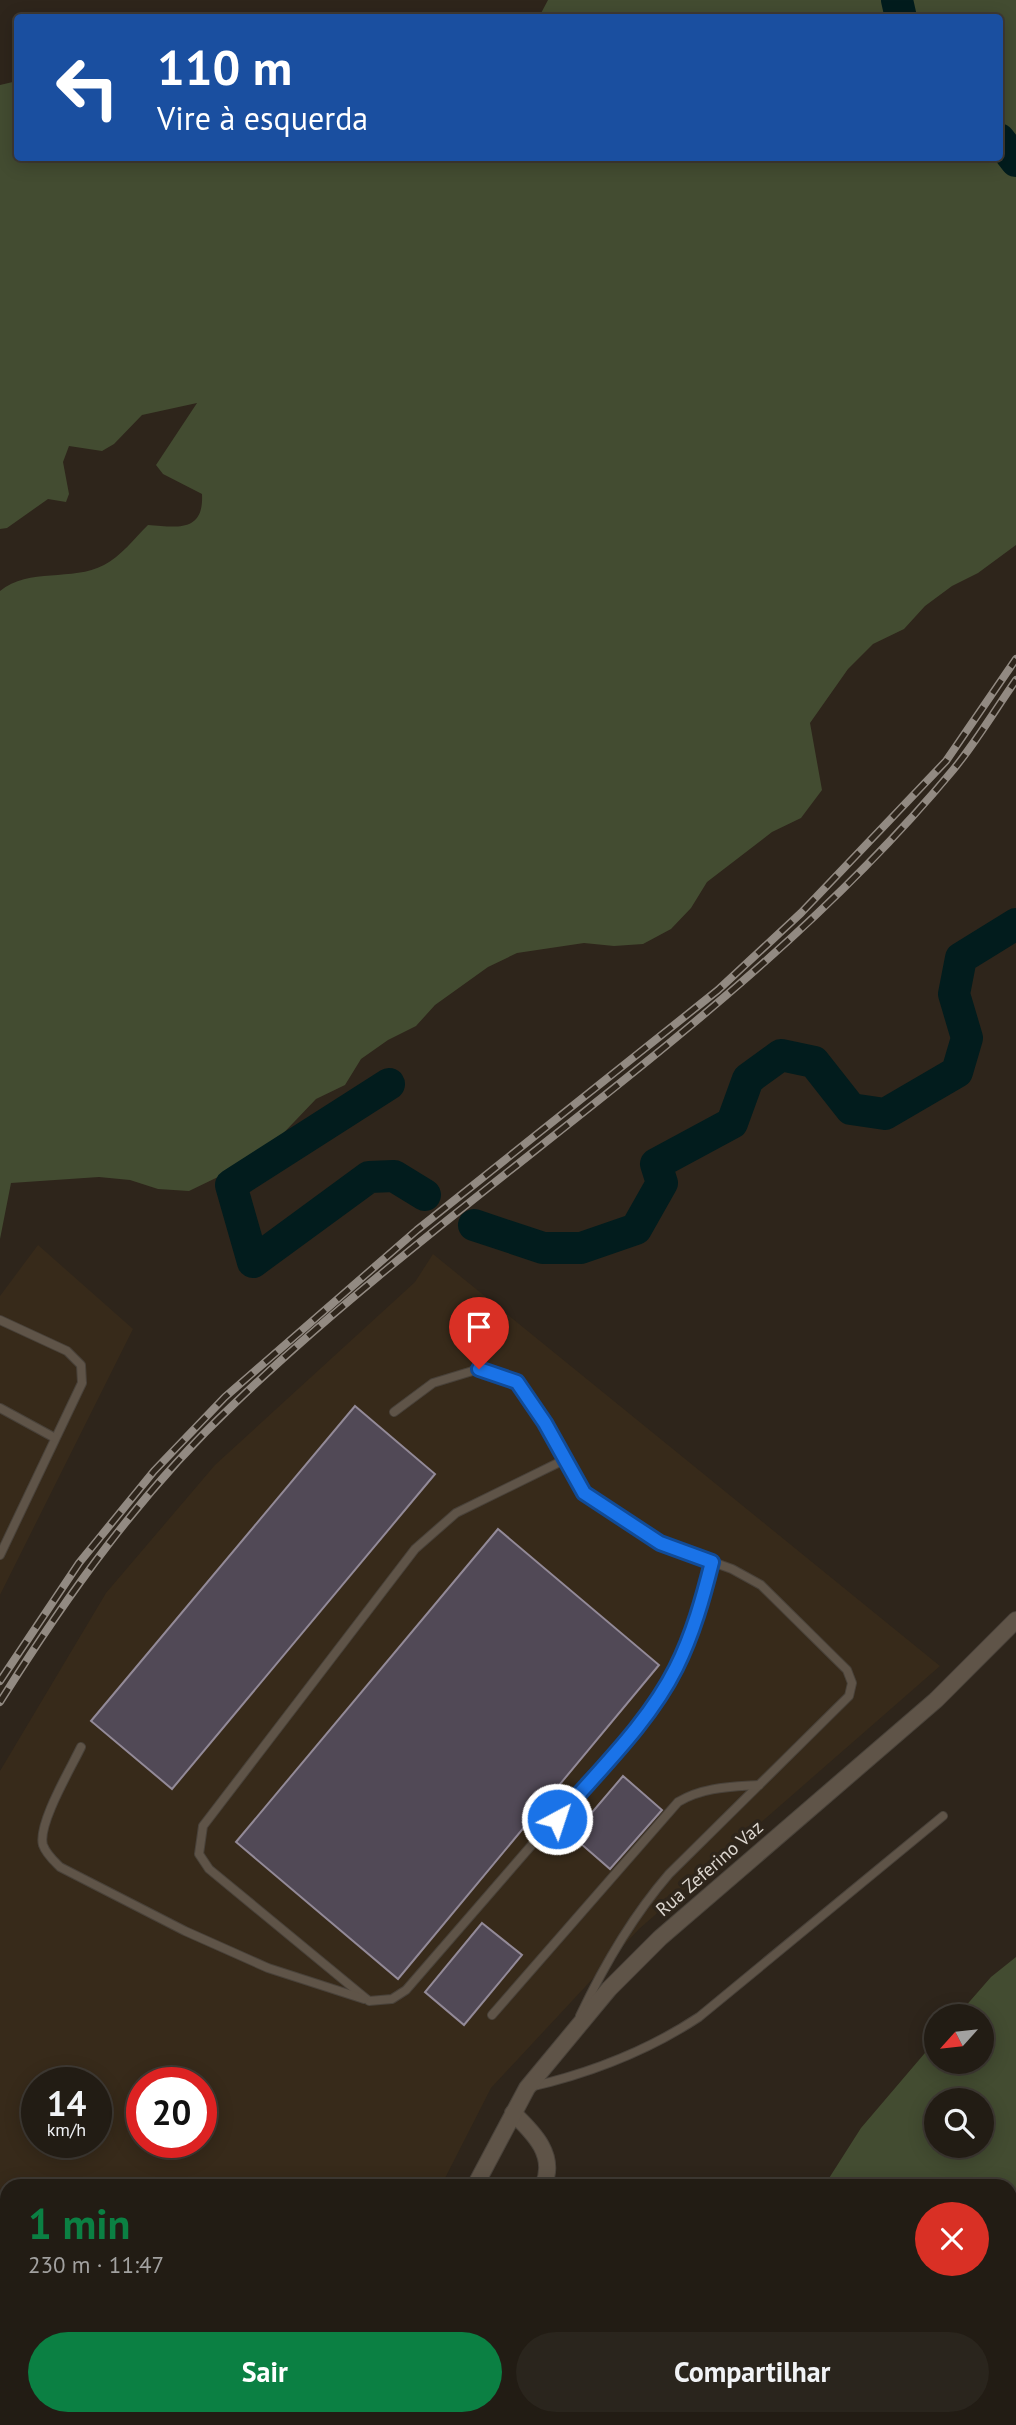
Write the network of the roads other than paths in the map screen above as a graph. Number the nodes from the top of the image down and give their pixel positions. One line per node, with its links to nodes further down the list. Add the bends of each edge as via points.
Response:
1 (0, 1320): 4 (lane, via 67,1351 81,1365 82,1382)
2 (0, 1408): 4 (lane)
3 (394, 1412): 5 (lane, via 433,1382 479,1369 517,1382)
4 (55, 1438): 6 (lane)
5 (566, 1460): 7 (lane, via 584,1493 660,1543); 12 (lane, via 456,1513 415,1549 203,1826 199,1854 209,1869)
6 (0, 1555)
7 (712, 1562): 10 (lane, via 761,1584 847,1670 852,1683 849,1696); 12 (lane, via 699,1614 676,1668 654,1704 406,1990 392,1999)
8 (1016, 1619): 14 (street, Rua Zeferino Vaz, via 936,1700 660,1938)
9 (80, 1748): 12 (lane, via 43,1829 43,1844 60,1867 268,1968)
10 (759, 1785): 13 (lane, via 716,1788 678,1802); 14 (lane, via 641,1906 597,1978)
11 (943, 1815): 15 (lane, via 699,2017 665,2039 594,2070)
12 (369, 2001)
13 (492, 2015)
14 (572, 2032): 15 (street, Rua Zeferino Vaz)
15 (527, 2088): 16 (street, Rua Zeferino Vaz)
16 (513, 2113): 17 (street, Rua Zeferino Vaz); 18 (street, via 530,2129 547,2158)
17 (479, 2179)
18 (546, 2179)

